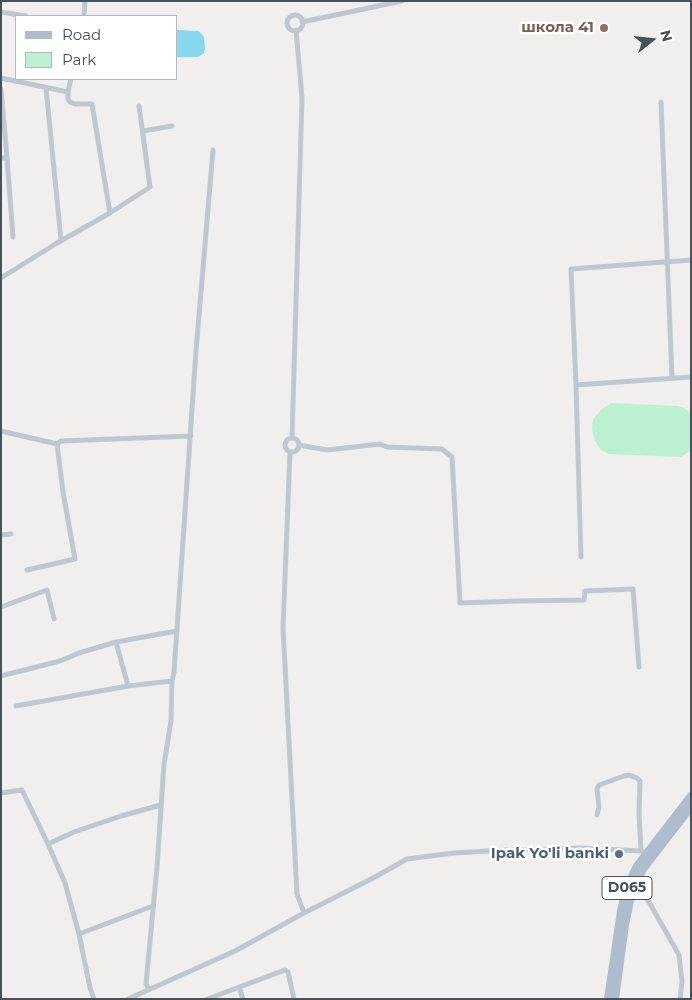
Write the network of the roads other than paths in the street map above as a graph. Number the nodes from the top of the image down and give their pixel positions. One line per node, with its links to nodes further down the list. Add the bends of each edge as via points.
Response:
1 (85, 1): 5 (street)
2 (402, 1): 6 (street)
3 (1, 12): 4 (street)
4 (20, 15)
5 (84, 15)
6 (302, 22): 7 (street); 7 (street, via 296,16 289,18 288,27)
7 (296, 30): 30 (street, via 302,98)
8 (1, 78): 10 (street)
9 (71, 80): 12 (street)
10 (46, 88): 12 (street); 21 (street)
11 (1, 89): 18 (street)
12 (68, 92): 19 (street, via 68,100 72,104 92,104)
13 (661, 102): 23 (street)
14 (139, 106): 16 (street)
15 (172, 126): 16 (street)
16 (142, 132): 19 (street, via 150,187)
17 (213, 150): 29 (street)
18 (4, 158): 20 (street)
19 (110, 214): 21 (street)
20 (13, 237)
21 (61, 240): 24 (street)
22 (691, 260): 23 (street)
23 (668, 261): 26 (street); 27 (street, via 571,269)
24 (1, 278)
25 (691, 377): 26 (street)
26 (672, 378): 27 (street)
27 (576, 385): 36 (street)
28 (1, 431): 31 (street)
29 (190, 436): 31 (street, via 61,441); 40 (street)
30 (292, 438): 32 (street); 33 (street, via 286,443)
31 (57, 444): 37 (street, via 75,559)
32 (299, 445): 33 (street); 42 (street, via 327,450 380,444 442,449 452,457 460,603 584,600 584,591 634,589)
33 (290, 452): 56 (street, via 283,628 297,894)
34 (11, 534): 35 (street)
35 (1, 535)
36 (581, 557)
37 (28, 570)
38 (1, 607): 39 (street, via 48,590)
39 (54, 619)
40 (177, 632): 41 (street); 44 (street)
41 (116, 642): 43 (street); 45 (street)
42 (639, 667)
43 (1, 676)
44 (172, 680): 45 (street); 49 (street, via 171,721)
45 (128, 686): 46 (street)
46 (16, 706)
47 (1, 793): 52 (street, via 22,790)
48 (691, 796): 53 (main road, D065)
49 (160, 805): 52 (street, via 74,832); 55 (street)
50 (691, 807): 53 (main road, D065)
51 (597, 815): 53 (street, via 598,787 624,776 638,778 639,814)
52 (48, 844): 57 (street, via 66,883)
53 (647, 854): 54 (main road, D065); 56 (street, via 581,848 454,853 407,859); 65 (main road, D065, via 637,866 624,898)
54 (635, 886): 66 (main road, D065, via 625,925); 67 (street, via 654,910 679,955)
55 (153, 906): 57 (street); 59 (street, via 146,984)
56 (304, 913): 59 (street, via 234,951)
57 (80, 934): 60 (street)
58 (239, 987): 62 (street); 63 (street); 64 (street, via 285,970)
59 (149, 989): 61 (street)
60 (94, 999)
61 (128, 999)
62 (207, 999)
63 (243, 999)
64 (294, 999)
65 (608, 999)
66 (615, 999)
67 (680, 999)

